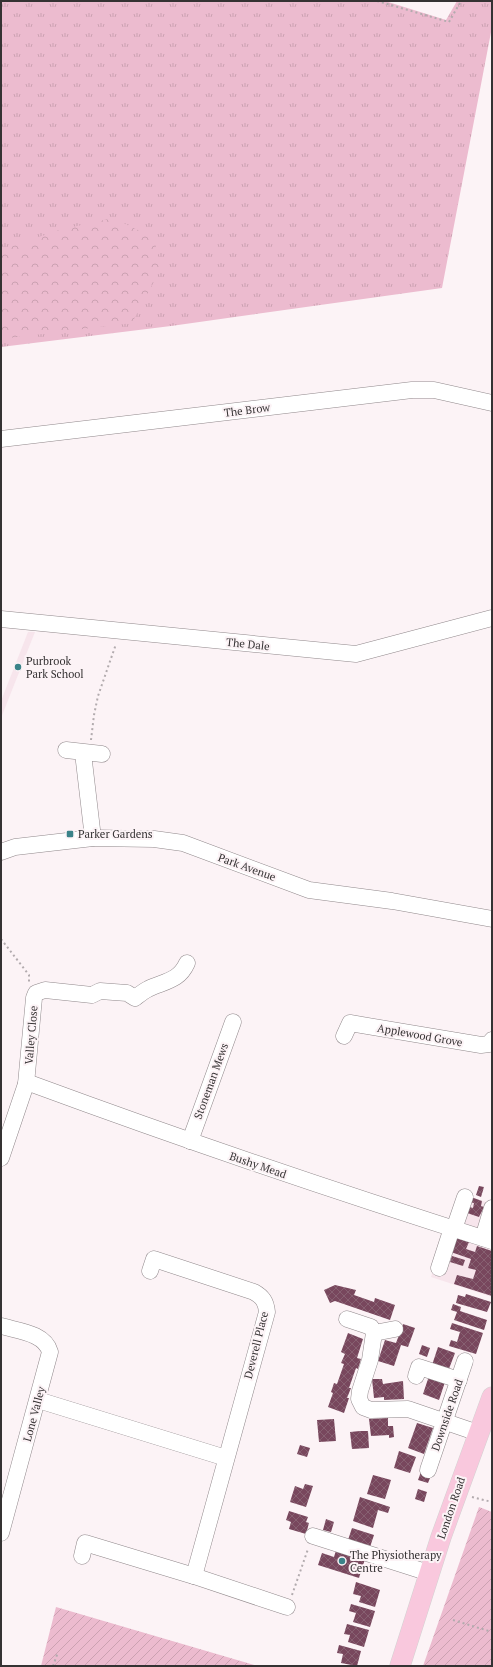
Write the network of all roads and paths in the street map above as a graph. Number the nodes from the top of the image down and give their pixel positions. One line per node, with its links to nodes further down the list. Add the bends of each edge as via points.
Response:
1 (377, 1): 2 (path, via 449,22)
2 (461, 1)
3 (492, 403): 4 (street, The Brow, via 434,390 412,390)
4 (1, 439)
5 (492, 618): 7 (street, The Dale, via 356,654)
6 (1, 619): 7 (street, The Dale)
7 (120, 631): 9 (path, via 98,696)
8 (66, 750): 9 (street)
9 (92, 753): 10 (street)
10 (93, 838): 11 (street, Park Avenue, via 15,847); 12 (street, Park Avenue, via 154,839 183,843 309,890 392,901)
11 (1, 852)
12 (492, 919)
13 (1, 939): 15 (path, via 29,974 28,987)
14 (187, 963): 15 (street, Valley Close, via 176,977 147,989 135,998 127,993 100,991 92,995 45,990)
15 (36, 993): 19 (street, Valley Close)
16 (233, 1022): 20 (street, Stoneman Mews)
17 (344, 1026): 18 (street, Applewood Grove)
18 (491, 1045)
19 (26, 1084): 20 (street, Bushy Mead); 21 (street)
20 (190, 1141): 24 (street, Bushy Mead, via 312,1184)
21 (1, 1158)
22 (465, 1197): 24 (street)
23 (492, 1208): 25 (street)
24 (453, 1229): 25 (street, Bushy Mead); 27 (street)
25 (487, 1240)
26 (154, 1260): 39 (street, Deverell Place, via 254,1292 262,1297 266,1304 267,1312)
27 (439, 1268)
28 (347, 1319): 31 (street, via 370,1328)
29 (1, 1326): 36 (street, Lone Valley, via 41,1338 48,1345 50,1352)
30 (395, 1329): 31 (street)
31 (374, 1333): 37 (street, via 370,1360 360,1391 359,1400 363,1407 371,1410 408,1409)
32 (466, 1361): 34 (street, Downside Road)
33 (419, 1367): 34 (street)
34 (459, 1380): 37 (street, Downside Road)
35 (492, 1397): 38 (main road, London Road)
36 (38, 1400): 39 (street); 43 (street, Lone Valley)
37 (445, 1421): 38 (street); 40 (street, Downside Road)
38 (478, 1433): 41 (main road, London Road)
39 (226, 1458): 47 (street, Deverell Place)
40 (428, 1470)
41 (456, 1493): 42 (path); 46 (main road, London Road)
42 (492, 1502)
43 (1, 1533)
44 (313, 1536): 46 (street); 48 (path)
45 (85, 1543): 47 (street)
46 (429, 1572): 53 (main road, London Road)
47 (194, 1576): 48 (street)
48 (287, 1607)
49 (453, 1620): 50 (path)
50 (492, 1632)
51 (58, 1652): 52 (path)
52 (53, 1666)
53 (400, 1666)

